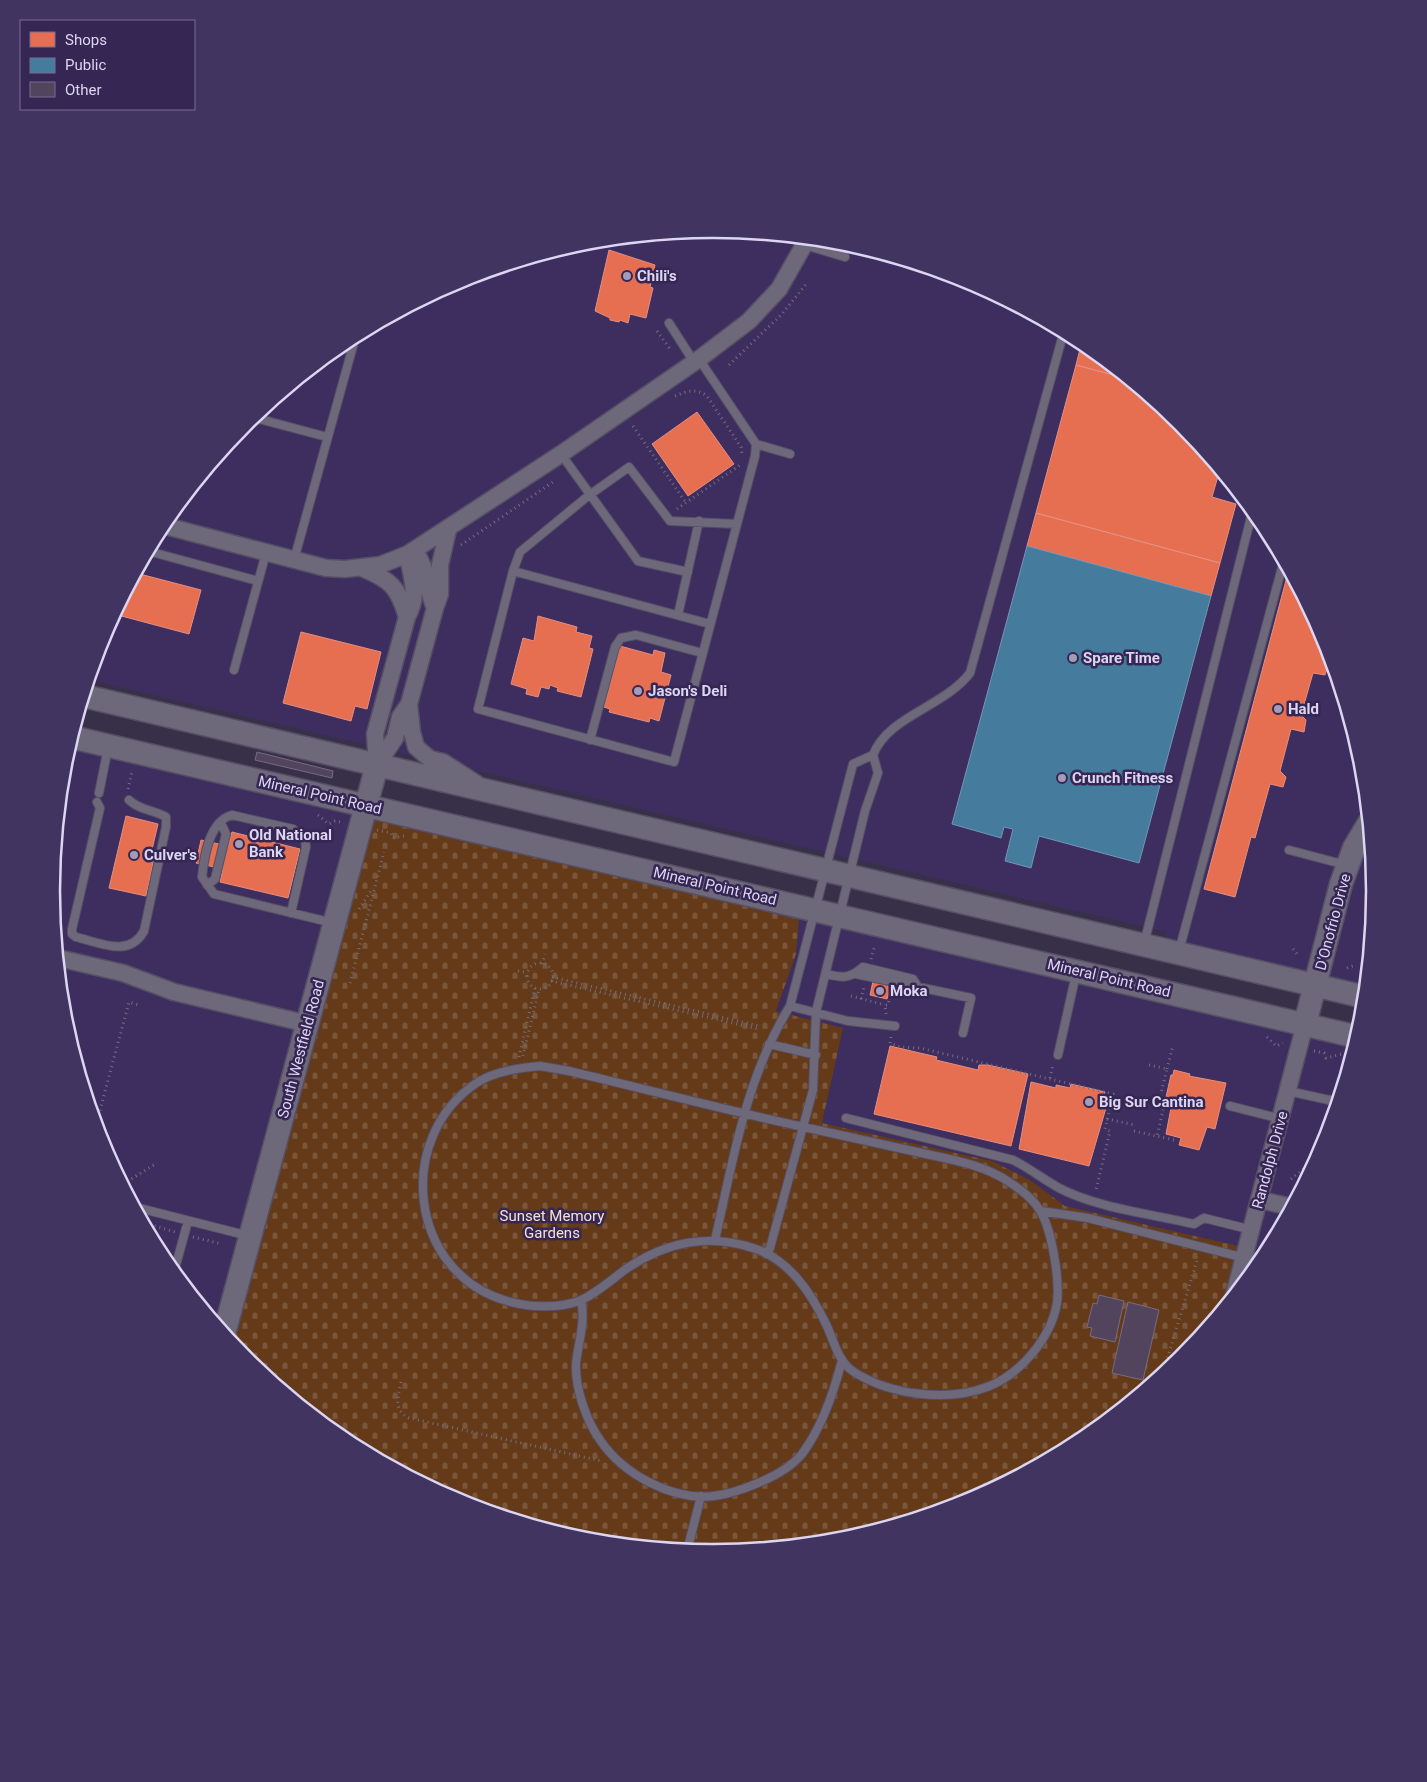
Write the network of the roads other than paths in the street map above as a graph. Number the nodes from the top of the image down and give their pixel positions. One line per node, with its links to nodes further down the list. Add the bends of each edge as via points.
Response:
1 (806, 244): 7 (street, via 779,289 764,306 732,336)
2 (817, 246): 3 (lane)
3 (845, 257)
4 (669, 323): 7 (lane)
5 (1062, 339): 39 (lane, via 970,673 960,687 883,735)
6 (353, 346): 9 (lane)
7 (697, 360): 10 (lane); 11 (street)
8 (261, 420): 9 (lane)
9 (327, 437): 22 (lane)
10 (756, 444): 12 (lane); 16 (lane)
11 (560, 454): 13 (lane); 18 (street)
12 (790, 454)
13 (588, 496): 15 (lane, via 629,466 670,521); 25 (lane, via 520,552); 26 (lane, via 638,561)
14 (1251, 519): 57 (lane)
15 (698, 521): 16 (lane); 26 (lane)
16 (737, 524): 31 (lane)
17 (171, 527): 21 (street)
18 (448, 530): 19 (street); 28 (street, via 440,565 440,594)
19 (411, 552): 23 (street, via 380,565); 28 (street, via 426,570); 30 (street, via 415,592)
20 (155, 553): 27 (lane)
21 (266, 553): 22 (street); 27 (lane)
22 (294, 560): 23 (street, via 326,568)
23 (360, 568): 30 (street, via 391,583)
24 (1282, 569): 58 (lane)
25 (513, 571): 29 (lane); 37 (lane, via 478,709)
26 (688, 572): 29 (lane)
27 (258, 581): 33 (lane)
28 (434, 608): 35 (street)
29 (678, 615): 31 (lane)
30 (407, 617): 40 (street, via 375,734)
31 (710, 624): 32 (lane)
32 (702, 653): 37 (lane, via 636,634 621,638 615,647); 37 (lane, via 674,762)
33 (234, 670)
34 (90, 697): 40 (main road)
35 (409, 704): 40 (street, via 400,717 395,738); 41 (street, via 416,747)
36 (78, 739): 38 (main road, Mineral Point Road)
37 (590, 740)
38 (109, 746): 42 (lane); 45 (main road, Mineral Point Road)
39 (872, 754): 50 (lane, via 853,764); 51 (lane, via 878,773)
40 (377, 765): 41 (main road); 45 (main road, South Westfield Road)
41 (487, 791): 50 (main road)
42 (99, 793)
43 (129, 800): 44 (lane, via 135,806 166,817 144,931 130,947 72,934 100,808)
44 (97, 802)
45 (367, 806): 53 (main road, Mineral Point Road); 56 (main road, South Westfield Road)
46 (221, 823): 52 (lane, via 212,832 203,866 202,877); 52 (lane, via 226,834 215,879); 54 (lane, via 232,815 293,830 305,838 306,847)
47 (1364, 831): 49 (main road, D'Onofrio Drive)
48 (1289, 850): 49 (lane)
49 (1348, 866): 63 (main road, D'Onofrio Drive)
50 (826, 869): 51 (main road); 53 (lane)
51 (850, 874): 55 (lane); 57 (main road)
52 (207, 885): 54 (lane, via 214,894)
53 (816, 909): 55 (main road, Mineral Point Road); 66 (lane)
54 (291, 913): 56 (lane)
55 (841, 915): 60 (main road, Mineral Point Road); 61 (lane)
56 (335, 924): 68 (main road, South Westfield Road)
57 (1144, 944): 58 (main road)
58 (1178, 951): 63 (main road)
59 (64, 959): 68 (street, via 123,973 174,992)
60 (1077, 970): 69 (main road, Mineral Point Road); 75 (lane)
61 (826, 974): 62 (lane, via 844,979); 67 (lane)
62 (856, 974): 64 (lane); 64 (lane, via 863,967 869,968 913,979)
63 (1316, 984): 65 (main road); 69 (main road, D'Onofrio Drive)
64 (918, 987): 71 (lane, via 971,998)
65 (1358, 995)
66 (790, 1006): 67 (lane); 73 (lane)
67 (816, 1012): 70 (lane, via 848,1021); 74 (lane)
68 (308, 1024): 89 (main road, South Westfield Road)
69 (1305, 1024): 72 (main road, Mineral Point Road); 76 (street, Randolph Drive)
70 (893, 1026)
71 (963, 1033)
72 (1350, 1035)
73 (769, 1044): 74 (lane); 79 (lane, via 753,1080)
74 (816, 1055): 82 (lane, via 813,1090)
75 (1058, 1055)
76 (1288, 1091): 77 (lane); 81 (street, Randolph Drive)
77 (1332, 1100)
78 (1230, 1106): 81 (lane)
79 (745, 1112): 82 (lane); 90 (lane); 95 (lane, via 540,1066 499,1073 479,1082 449,1109 430,1146 422,1174 427,1220 447,1261 475,1286 505,1300 553,1306)
80 (846, 1118): 88 (lane, via 1012,1160 1060,1188 1094,1200 1194,1224 1204,1218)
81 (1281, 1119): 83 (street, Randolph Drive)
82 (802, 1127): 86 (lane, via 980,1168 1001,1176 1020,1189); 91 (lane)
83 (1260, 1200): 84 (street); 88 (street, Randolph Drive)
84 (1286, 1206)
85 (143, 1209): 87 (lane)
86 (1041, 1211): 92 (lane, via 1088,1218); 97 (lane, via 1055,1258 1058,1296 1049,1331 1025,1362 990,1387 940,1395 892,1389 849,1370)
87 (188, 1221): 89 (lane); 93 (lane)
88 (1252, 1230): 92 (street, Randolph Drive)
89 (250, 1237): 96 (main road, South Westfield Road)
90 (715, 1240): 91 (lane); 95 (lane, via 664,1247)
91 (766, 1254): 97 (lane, via 784,1263 804,1286)
92 (1245, 1258): 94 (street, Randolph Drive)
93 (176, 1263)
94 (1238, 1280)
95 (581, 1300): 98 (lane, via 584,1317 576,1366 584,1406 599,1439 623,1465 649,1482)
96 (226, 1326)
97 (842, 1360): 98 (lane, via 818,1428 801,1455 774,1477 735,1493)
98 (701, 1496): 99 (lane)
99 (689, 1543)

